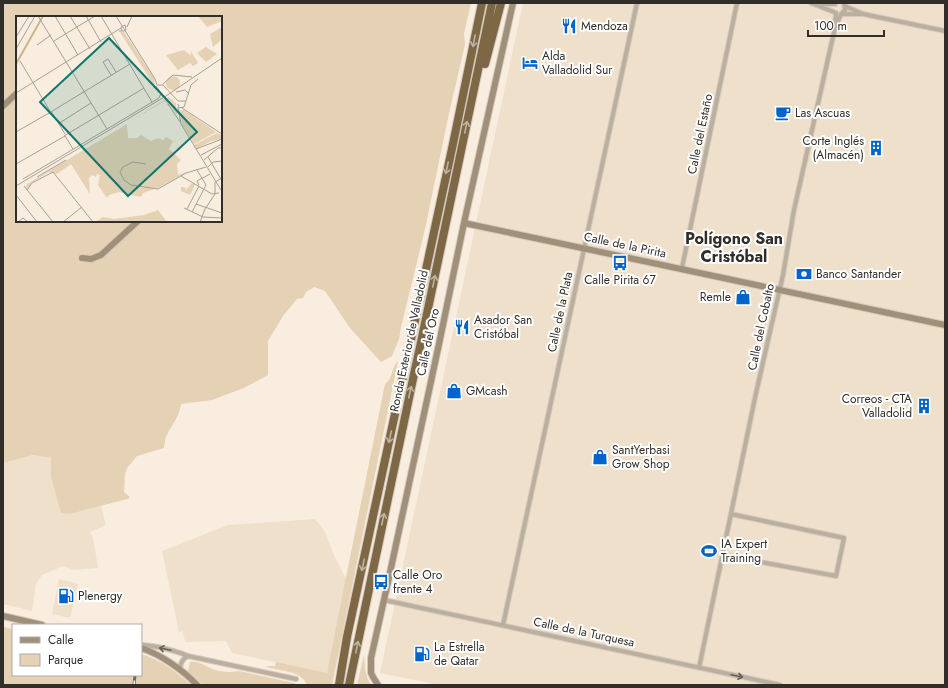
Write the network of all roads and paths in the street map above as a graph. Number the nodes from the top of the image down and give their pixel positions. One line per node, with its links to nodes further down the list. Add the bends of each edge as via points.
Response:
1 (482, 3): 38 (highway, Ronda Exterior de Valladolid, one-way to 38, via 347,637)
2 (492, 3): 16 (highway, Ronda Exterior de Valladolid)
3 (501, 3): 16 (highway, via 481,76)
4 (513, 3): 19 (street, Calle del Oro)
5 (637, 3): 20 (street, Calle de la Plata)
6 (737, 3): 22 (street, Calle del Estaño)
7 (813, 3): 8 (street); 10 (street)
8 (836, 4): 10 (street, Calle del Cobalto, via 833,8)
9 (844, 4): 11 (street, Calle del Cobalto, via 845,10); 12 (street)
10 (835, 13): 11 (street); 13 (street, Calle del Cobalto)
11 (842, 14): 12 (street); 13 (street, Calle del Cobalto)
12 (863, 14): 14 (street)
13 (836, 28): 23 (street, Calle del Cobalto, via 794,210)
14 (945, 31)
15 (16, 93): 17 (street)
16 (472, 98): 39 (highway, Ronda Exterior de Valladolid, one-way to 16)
17 (3, 106)
18 (137, 222): 21 (street, via 101,255 91,259)
19 (464, 223): 20 (street, Calle de la Pirita); 27 (street, Calle del Oro)
20 (584, 248): 22 (street, Calle de la Pirita); 30 (street, Calle de la Plata)
21 (82, 258)
22 (682, 268): 23 (street, Calle de la Pirita)
23 (780, 289): 24 (street, Calle de la Pirita); 25 (street, Calle del Cobalto)
24 (945, 325)
25 (731, 514): 26 (street, Calle del Cobalto); 26 (street, via 844,538 836,576)
26 (723, 555): 34 (street, Calle del Cobalto)
27 (384, 600): 30 (street, Calle de la Turquesa); 40 (street, Calle del Oro, via 371,658 371,673)
28 (3, 616): 29 (street)
29 (38, 624)
30 (503, 625): 34 (street, Calle de la Turquesa)
31 (142, 646): 33 (street, one-way to 31, via 180,652)
32 (142, 647): 35 (street)
33 (188, 656): 35 (street, via 182,660); 36 (street)
34 (699, 668): 41 (street, Calle de la Turquesa, one-way to 41)
35 (180, 670): 37 (street)
36 (296, 679)
37 (197, 685)
38 (339, 685)
39 (349, 685)
40 (378, 685)
41 (780, 685)

